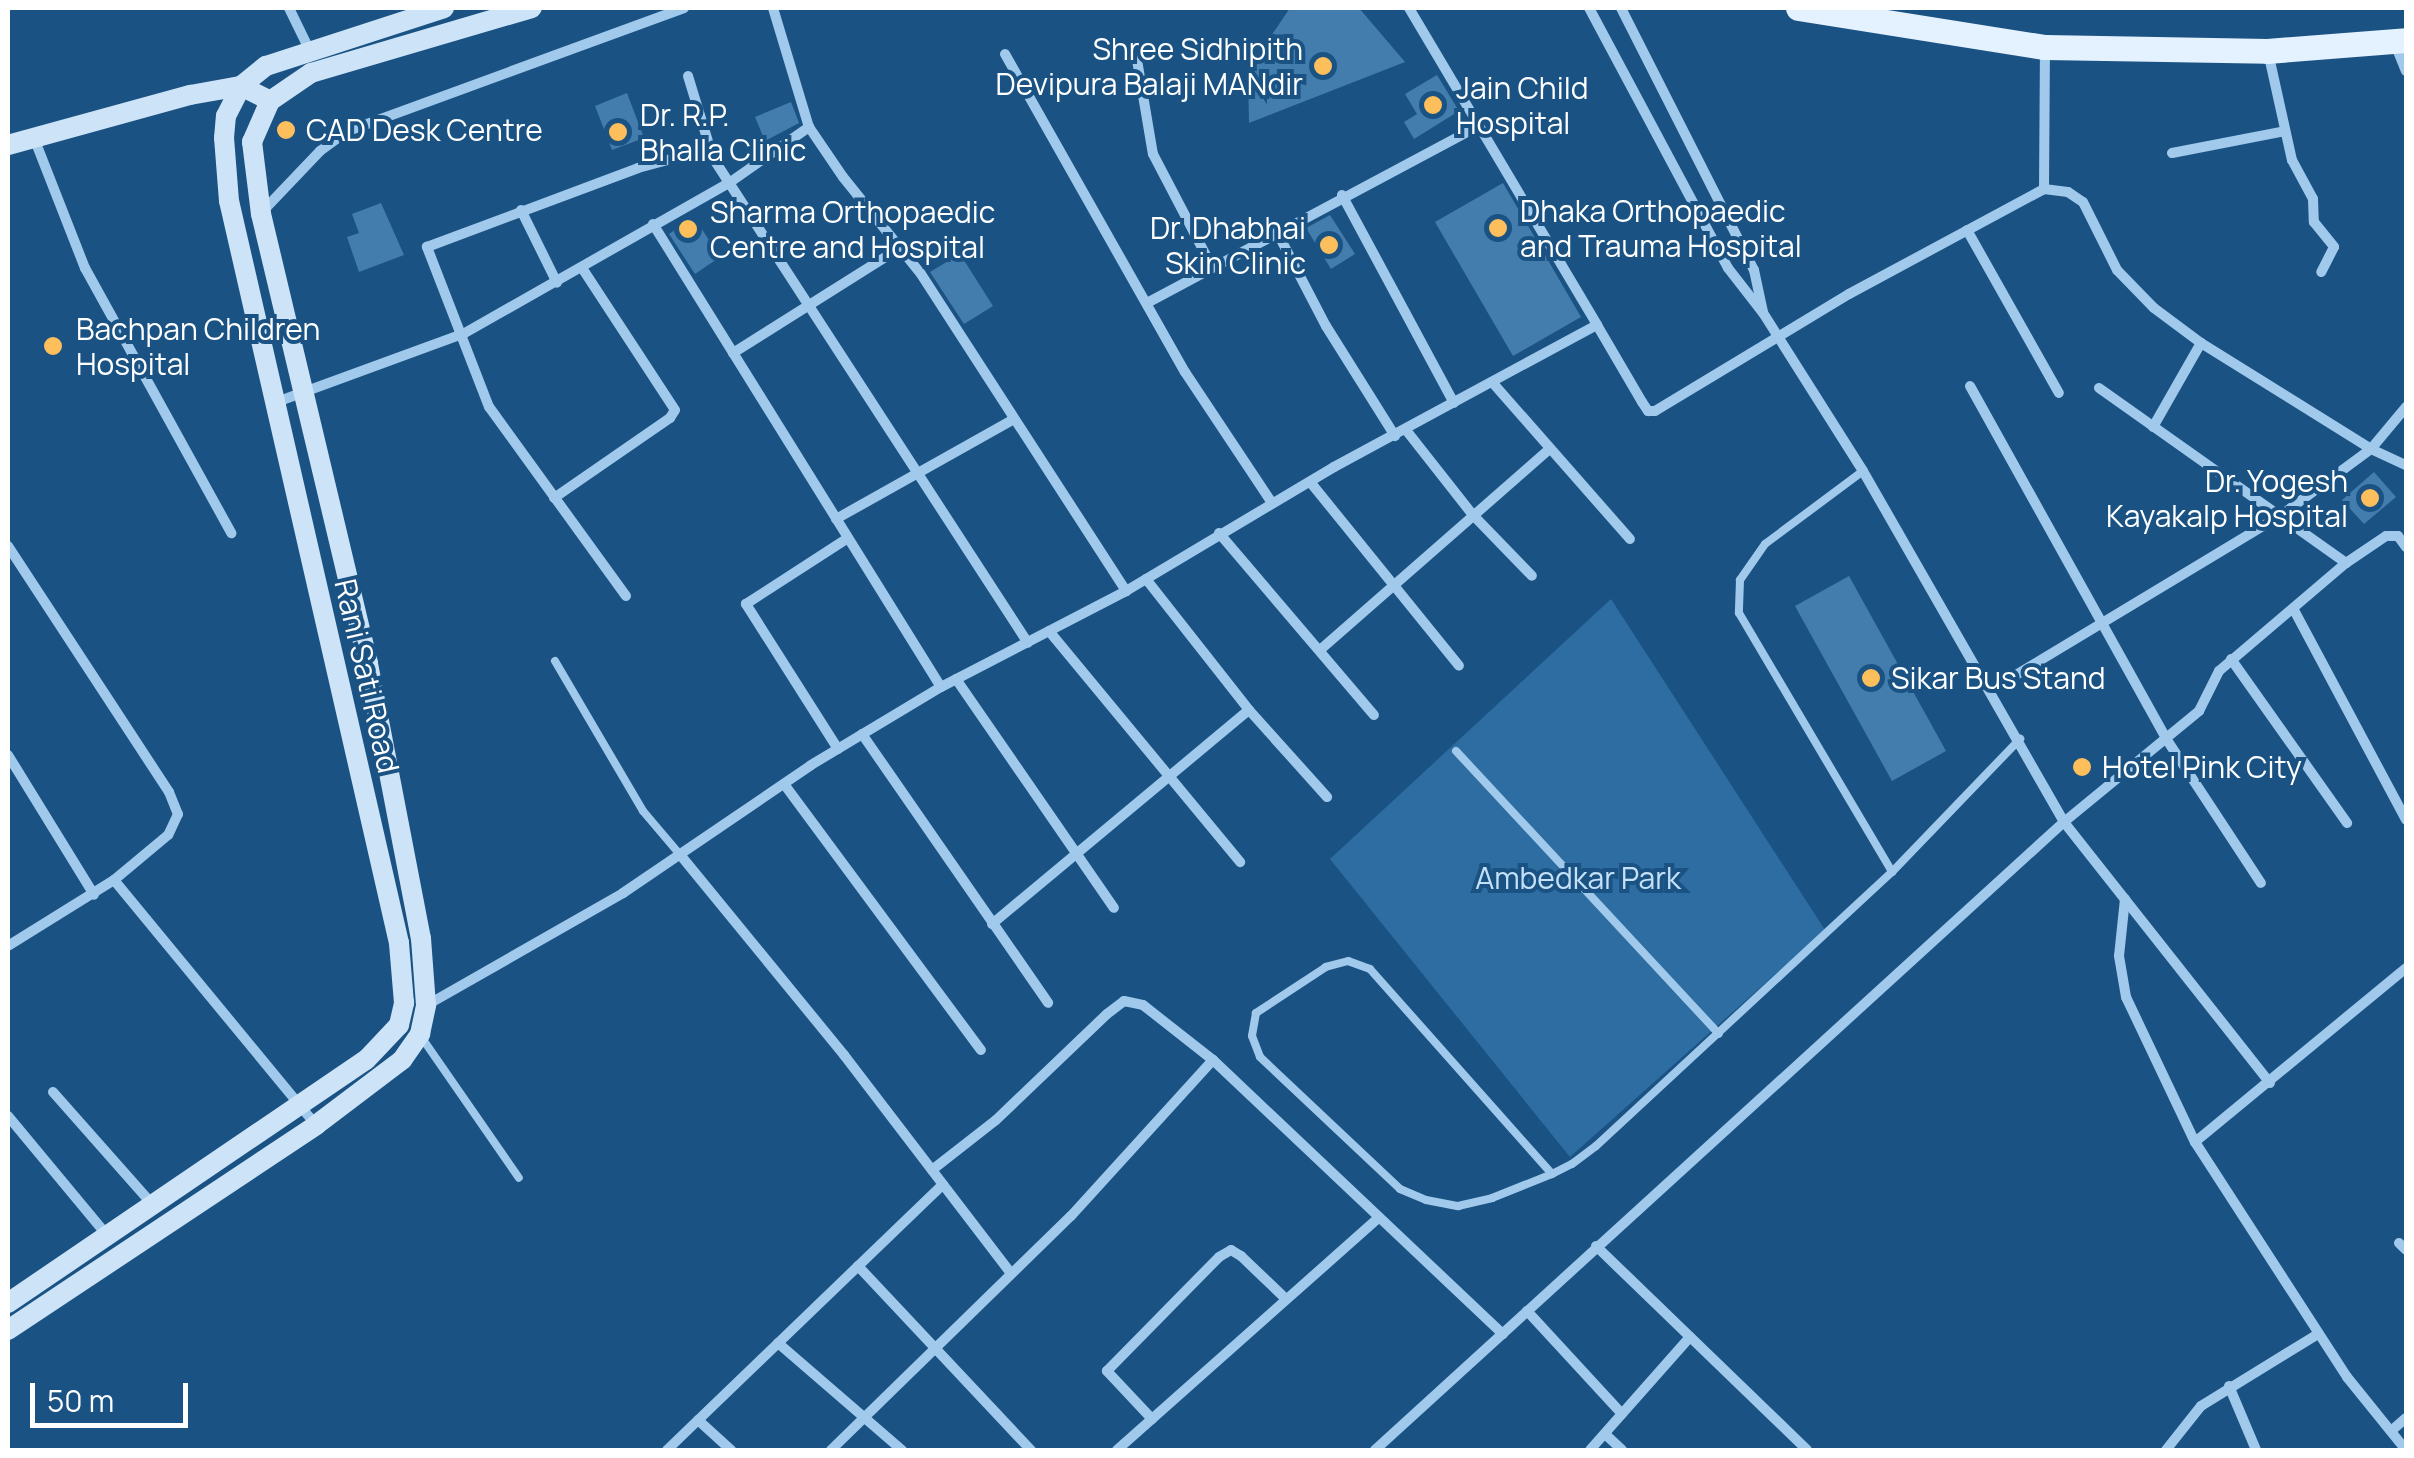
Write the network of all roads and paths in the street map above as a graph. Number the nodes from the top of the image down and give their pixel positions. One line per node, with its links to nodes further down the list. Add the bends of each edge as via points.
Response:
1 (288, 8): 12 (street)
2 (444, 8): 12 (street)
3 (532, 8): 19 (street, via 311,74)
4 (684, 8): 31 (street, via 348,131)
5 (773, 8): 20 (street)
6 (1409, 8): 21 (street)
7 (1588, 8): 42 (street, via 1728,268)
8 (1621, 8): 42 (street, via 1754,270)
9 (1798, 8): 11 (main road)
10 (2400, 40): 13 (main road); 16 (street)
11 (2045, 47): 13 (main road); 28 (street)
12 (309, 49): 18 (street, via 266,66)
13 (2267, 51): 22 (street)
14 (1004, 54): 40 (street)
15 (1136, 54): 36 (street, via 1153,154)
16 (2406, 71)
17 (688, 76): 26 (street)
18 (241, 86): 19 (street); 23 (street); 54 (street, Rani Sati Road, via 226,116 224,162)
19 (270, 101): 31 (street, via 252,142)
20 (809, 127): 27 (street); 35 (street)
21 (1476, 127): 29 (street); 43 (street)
22 (2285, 131): 25 (street); 38 (street, via 2313,200 2314,222 2334,247)
23 (34, 137): 24 (street); 70 (street, via 85,268)
24 (8, 145)
25 (2172, 153)
26 (712, 158): 27 (street); 30 (street, via 690,154 638,168)
27 (729, 183): 32 (street); 41 (street)
28 (2044, 189): 33 (street); 46 (street, via 2082,202 2133,288)
29 (1342, 195): 34 (street); 53 (street)
30 (521, 210): 39 (street); 44 (street, via 427,247)
31 (261, 214): 51 (street)
32 (652, 224): 37 (street); 47 (street)
33 (1968, 230): 45 (street); 52 (street)
34 (1276, 232): 36 (street); 58 (street, via 1326,326)
35 (900, 248): 41 (street); 56 (street)
36 (1212, 266): 40 (street)
37 (582, 268): 39 (street); 65 (street, via 675,410)
38 (2321, 272)
39 (558, 283): 44 (street)
40 (1148, 303): 66 (street)
41 (810, 305): 47 (street); 63 (street)
42 (1763, 313): 45 (street)
43 (1597, 324): 45 (street, via 1648,410); 48 (street)
44 (463, 334): 51 (street); 65 (street, via 489,407)
45 (1778, 337): 62 (street)
46 (2201, 343): 57 (street); 60 (street)
47 (733, 353): 69 (street)
48 (1492, 382): 53 (street); 59 (street)
49 (1970, 386): 83 (street)
50 (2098, 388): 57 (street)
51 (302, 392): 54 (street); 117 (street, via 368,663)
52 (2058, 393)
53 (1454, 403): 58 (street)
54 (273, 404): 119 (street, Rani Sati Road)
55 (2406, 407): 60 (street)
56 (1014, 419): 63 (street); 80 (street)
57 (2154, 427): 68 (street)
58 (1400, 433): 64 (street); 67 (street)
59 (1550, 449): 67 (street); 73 (street)
60 (2372, 449): 61 (street); 68 (street)
61 (2406, 465)
62 (1862, 471): 92 (street); 110 (lane, via 1764,544 1740,580 1739,613)
63 (920, 474): 69 (street); 85 (street)
64 (1311, 483): 66 (street); 79 (street)
65 (554, 498): 81 (street)
66 (1272, 503): 71 (street)
67 (1472, 514): 77 (street); 79 (street)
68 (2280, 516): 76 (street); 83 (street)
69 (836, 518): 72 (street)
70 (230, 533)
71 (1220, 533): 78 (street); 86 (street)
72 (848, 538): 91 (street); 98 (street, via 746,604)
73 (1630, 538)
74 (8, 546): 111 (street, via 178,814 168,835)
75 (2406, 547): 76 (street, via 2398,536 2386,536)
76 (2346, 563): 82 (street)
77 (1532, 576)
78 (1146, 579): 80 (street); 93 (street)
79 (1392, 583): 86 (street); 89 (street)
80 (1126, 591): 84 (street)
81 (626, 596)
82 (2294, 610): 87 (street); 104 (street)
83 (2102, 621): 92 (street); 97 (street)
84 (1049, 631): 85 (street); 101 (street)
85 (1028, 642): 90 (street)
86 (1320, 650): 94 (street)
87 (2231, 659): 97 (street, via 2213,680 2206,703); 106 (street)
88 (556, 661): 108 (lane, via 643,810)
89 (1459, 666)
90 (956, 679): 91 (street); 107 (street)
91 (941, 688): 95 (street)
92 (1992, 690): 96 (street)
93 (1250, 710): 101 (street); 103 (street)
94 (1374, 714)
95 (862, 734): 98 (street); 116 (street)
96 (2020, 738): 105 (street); 110 (lane)
97 (2166, 740): 105 (street); 112 (street)
98 (838, 748): 102 (street)
99 (1456, 750): 124 (lane)
100 (8, 756): 113 (street)
101 (1168, 779): 107 (street); 109 (street)
102 (784, 784): 108 (street); 125 (street)
103 (1327, 796)
104 (2406, 820)
105 (2064, 822): 114 (street); 140 (street)
106 (2347, 822)
107 (1077, 856): 115 (street); 116 (street)
108 (682, 857): 122 (street); 133 (street)
109 (1240, 862)
110 (1892, 872): 124 (lane)
111 (114, 880): 113 (street); 129 (street)
112 (2261, 883)
113 (94, 894): 118 (street)
114 (2125, 899): 127 (street); 132 (street, via 2119,956 2126,997)
115 (1114, 908)
116 (992, 924): 121 (street)
117 (421, 939): 119 (street); 122 (street)
118 (10, 940)
119 (399, 943): 129 (street, Rani Sati Road, via 399,1025 366,1060)
120 (2406, 968): 127 (street)
121 (1048, 1003)
122 (426, 1005): 123 (street)
123 (420, 1034): 131 (street, via 402,1060); 135 (lane)
124 (1719, 1034): 134 (lane, via 1584,1157)
125 (981, 1050)
126 (1213, 1060): 133 (street, via 1143,1006 1124,1001); 138 (street); 142 (street, via 1071,1216)
127 (2270, 1083): 132 (street)
128 (53, 1092): 137 (street)
129 (300, 1106): 131 (street); 137 (street, Rani Sati Road)
130 (8, 1116): 139 (street)
131 (316, 1125): 146 (street)
132 (2195, 1142): 148 (street)
133 (932, 1170): 136 (street)
134 (1552, 1174): 134 (lane, via 1458,1206 1400,1188 1260,1057 1252,1036 1256,1013 1326,967 1348,961 1370,970)
135 (518, 1178)
136 (942, 1184): 141 (street); 142 (street)
137 (152, 1204): 139 (street, Rani Sati Road)
138 (1378, 1218): 143 (street); 147 (street)
139 (106, 1234): 144 (street, Rani Sati Road)
140 (1596, 1246): 145 (street); 149 (street)
141 (858, 1266): 150 (street); 151 (street)
142 (1010, 1272): 151 (street)
143 (1286, 1299): 156 (street); 156 (street, via 1241,1256 1231,1250 1219,1257 1107,1372)
144 (8, 1303)
145 (1527, 1311): 147 (street); 153 (street)
146 (8, 1330)
147 (1503, 1334): 166 (street)
148 (2318, 1334): 152 (street); 158 (street)
149 (1690, 1337): 153 (street); 169 (street)
150 (778, 1343): 154 (street); 157 (street)
151 (933, 1349): 154 (street); 164 (street)
152 (2229, 1386): 170 (street, via 2184,1423); 171 (street)
153 (1622, 1414): 159 (street)
154 (864, 1418): 162 (street); 163 (street)
155 (2406, 1418): 158 (street)
156 (1152, 1419): 165 (street)
157 (698, 1420): 160 (street); 161 (street)
158 (2391, 1432): 172 (street)
159 (1605, 1434): 167 (street); 168 (street)
160 (667, 1450)
161 (731, 1450)
162 (831, 1450)
163 (902, 1450)
164 (1030, 1450)
165 (1117, 1450)
166 (1374, 1450)
167 (1590, 1450)
168 (1622, 1450)
169 (1807, 1450)
170 (2166, 1450)
171 (2256, 1450)
172 (2406, 1450)

